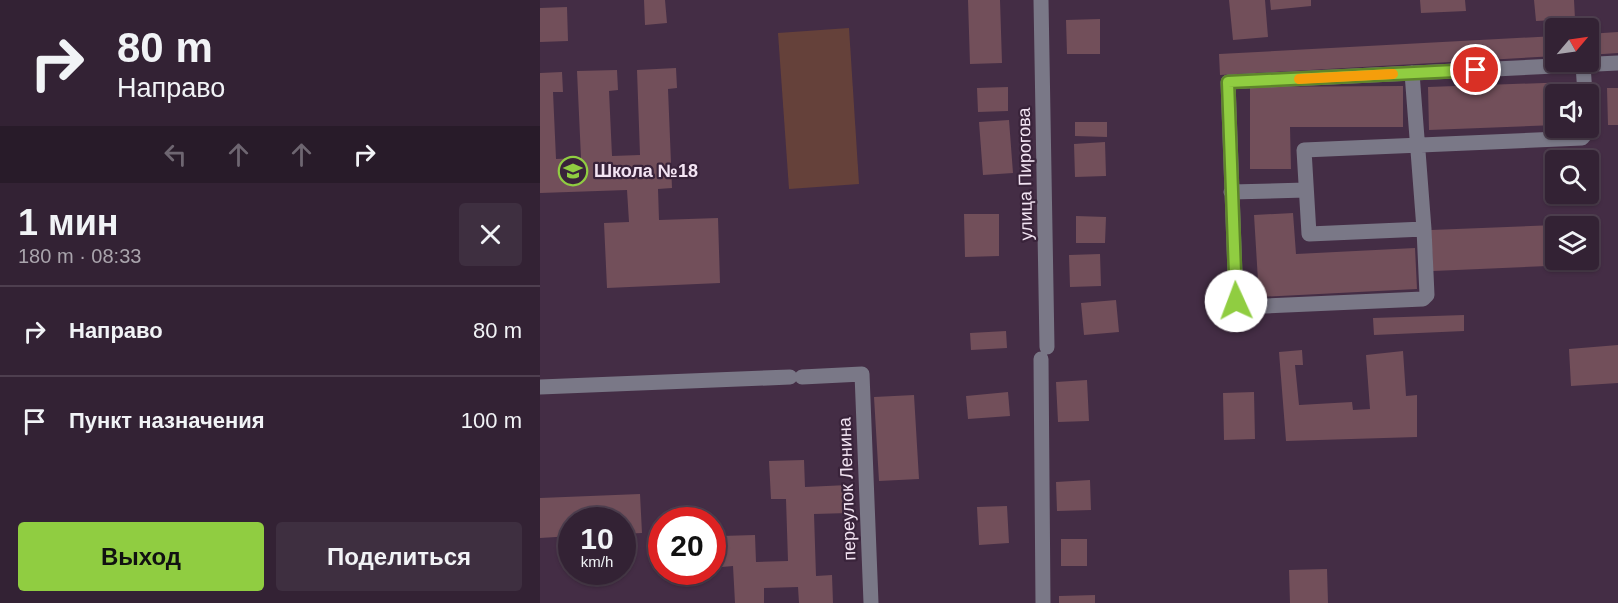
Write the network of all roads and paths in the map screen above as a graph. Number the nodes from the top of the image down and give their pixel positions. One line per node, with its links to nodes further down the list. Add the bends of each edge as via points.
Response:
1 (1041, 0): 13 (street, улица Пирогова)
2 (1618, 63): 3 (street)
3 (1599, 64)
4 (1545, 67): 5 (street)
5 (1412, 73): 7 (street); 9 (street, via 1228,82)
6 (1582, 138): 7 (street)
7 (1418, 144): 8 (street, via 1304,150); 10 (street)
8 (1306, 190): 9 (street); 10 (street, via 1308,234)
9 (1231, 192): 10 (street, via 1236,301 1241,307 1423,299 1427,295)
10 (1424, 229)
11 (540, 387): 12 (street, переулок Ленина, via 862,374)
12 (871, 603)
13 (1043, 603)

